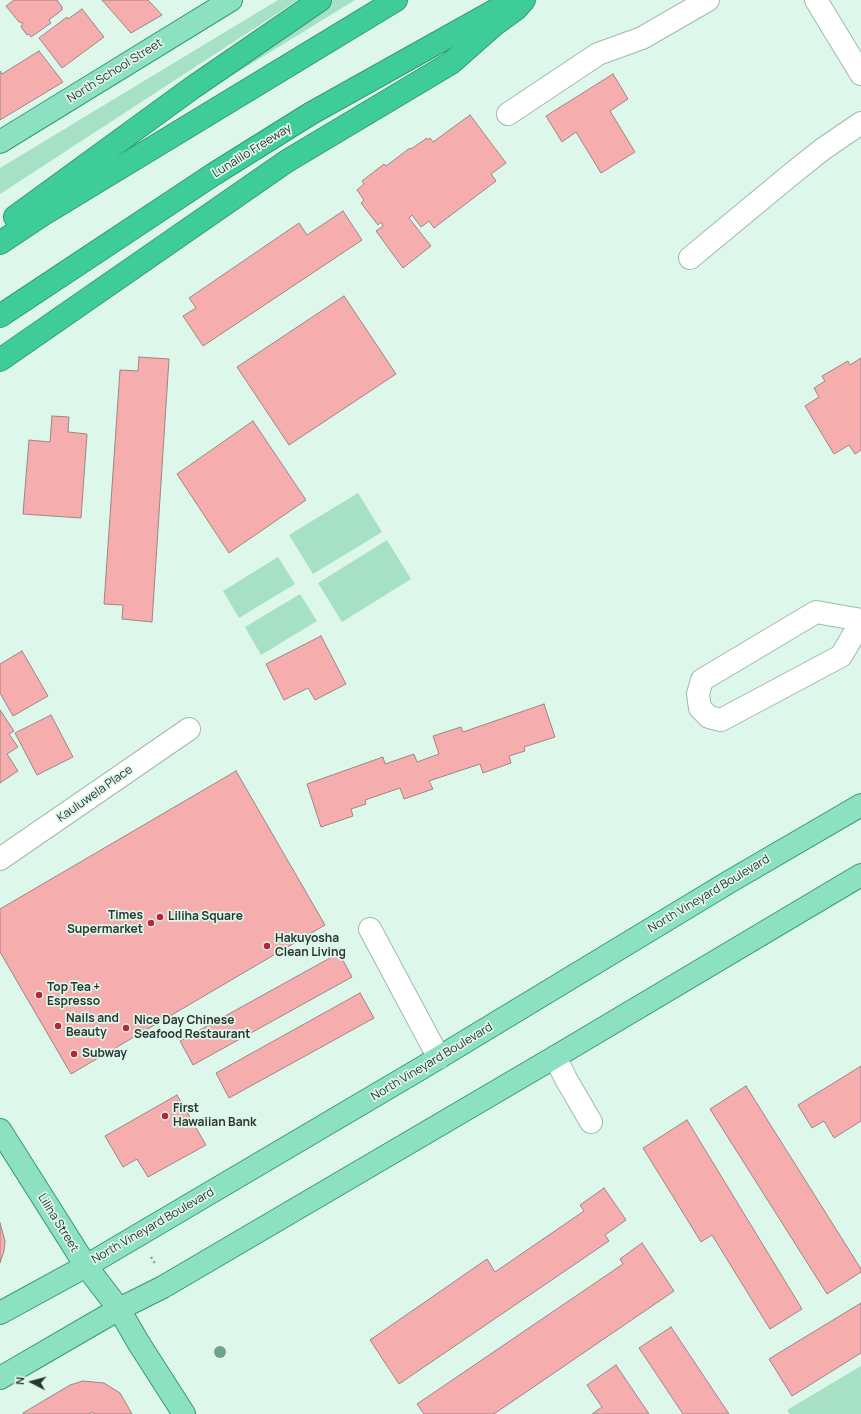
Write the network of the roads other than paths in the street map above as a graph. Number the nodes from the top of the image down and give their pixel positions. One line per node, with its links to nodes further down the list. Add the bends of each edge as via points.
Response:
1 (231, 0): 11 (main road, North School Street)
2 (320, 0): 12 (highway, via 192,88)
3 (396, 0): 13 (highway)
4 (513, 0): 15 (highway, Lunalilo Freeway, via 310,114 214,174)
5 (524, 0): 16 (highway, via 451,63 287,161)
6 (708, 0): 9 (street, via 642,38 598,54)
7 (816, 0): 8 (street)
8 (861, 74)
9 (508, 114)
10 (861, 123): 14 (street, via 823,149)
11 (0, 142)
12 (0, 227)
13 (0, 243)
14 (690, 258)
15 (0, 316)
16 (0, 360)
17 (861, 621): 17 (street, via 816,612 702,680 698,694 700,708 709,718 721,720 841,656)
18 (189, 729): 20 (street, Kauluwela Place)
19 (861, 805): 24 (main road, North Vineyard Boulevard)
20 (0, 859)
21 (861, 875): 23 (main road)
22 (370, 929): 24 (street)
23 (555, 1057): 25 (street); 28 (main road, via 163,1287)
24 (439, 1058): 27 (main road, North Vineyard Boulevard)
25 (591, 1122)
26 (0, 1130): 27 (main road, Liliha Street)
27 (86, 1266): 28 (main road, Liliha Street); 29 (main road, North Vineyard Boulevard)
28 (119, 1309): 30 (main road); 31 (main road, Liliha Street)
29 (0, 1313)
30 (0, 1378)
31 (184, 1414)

